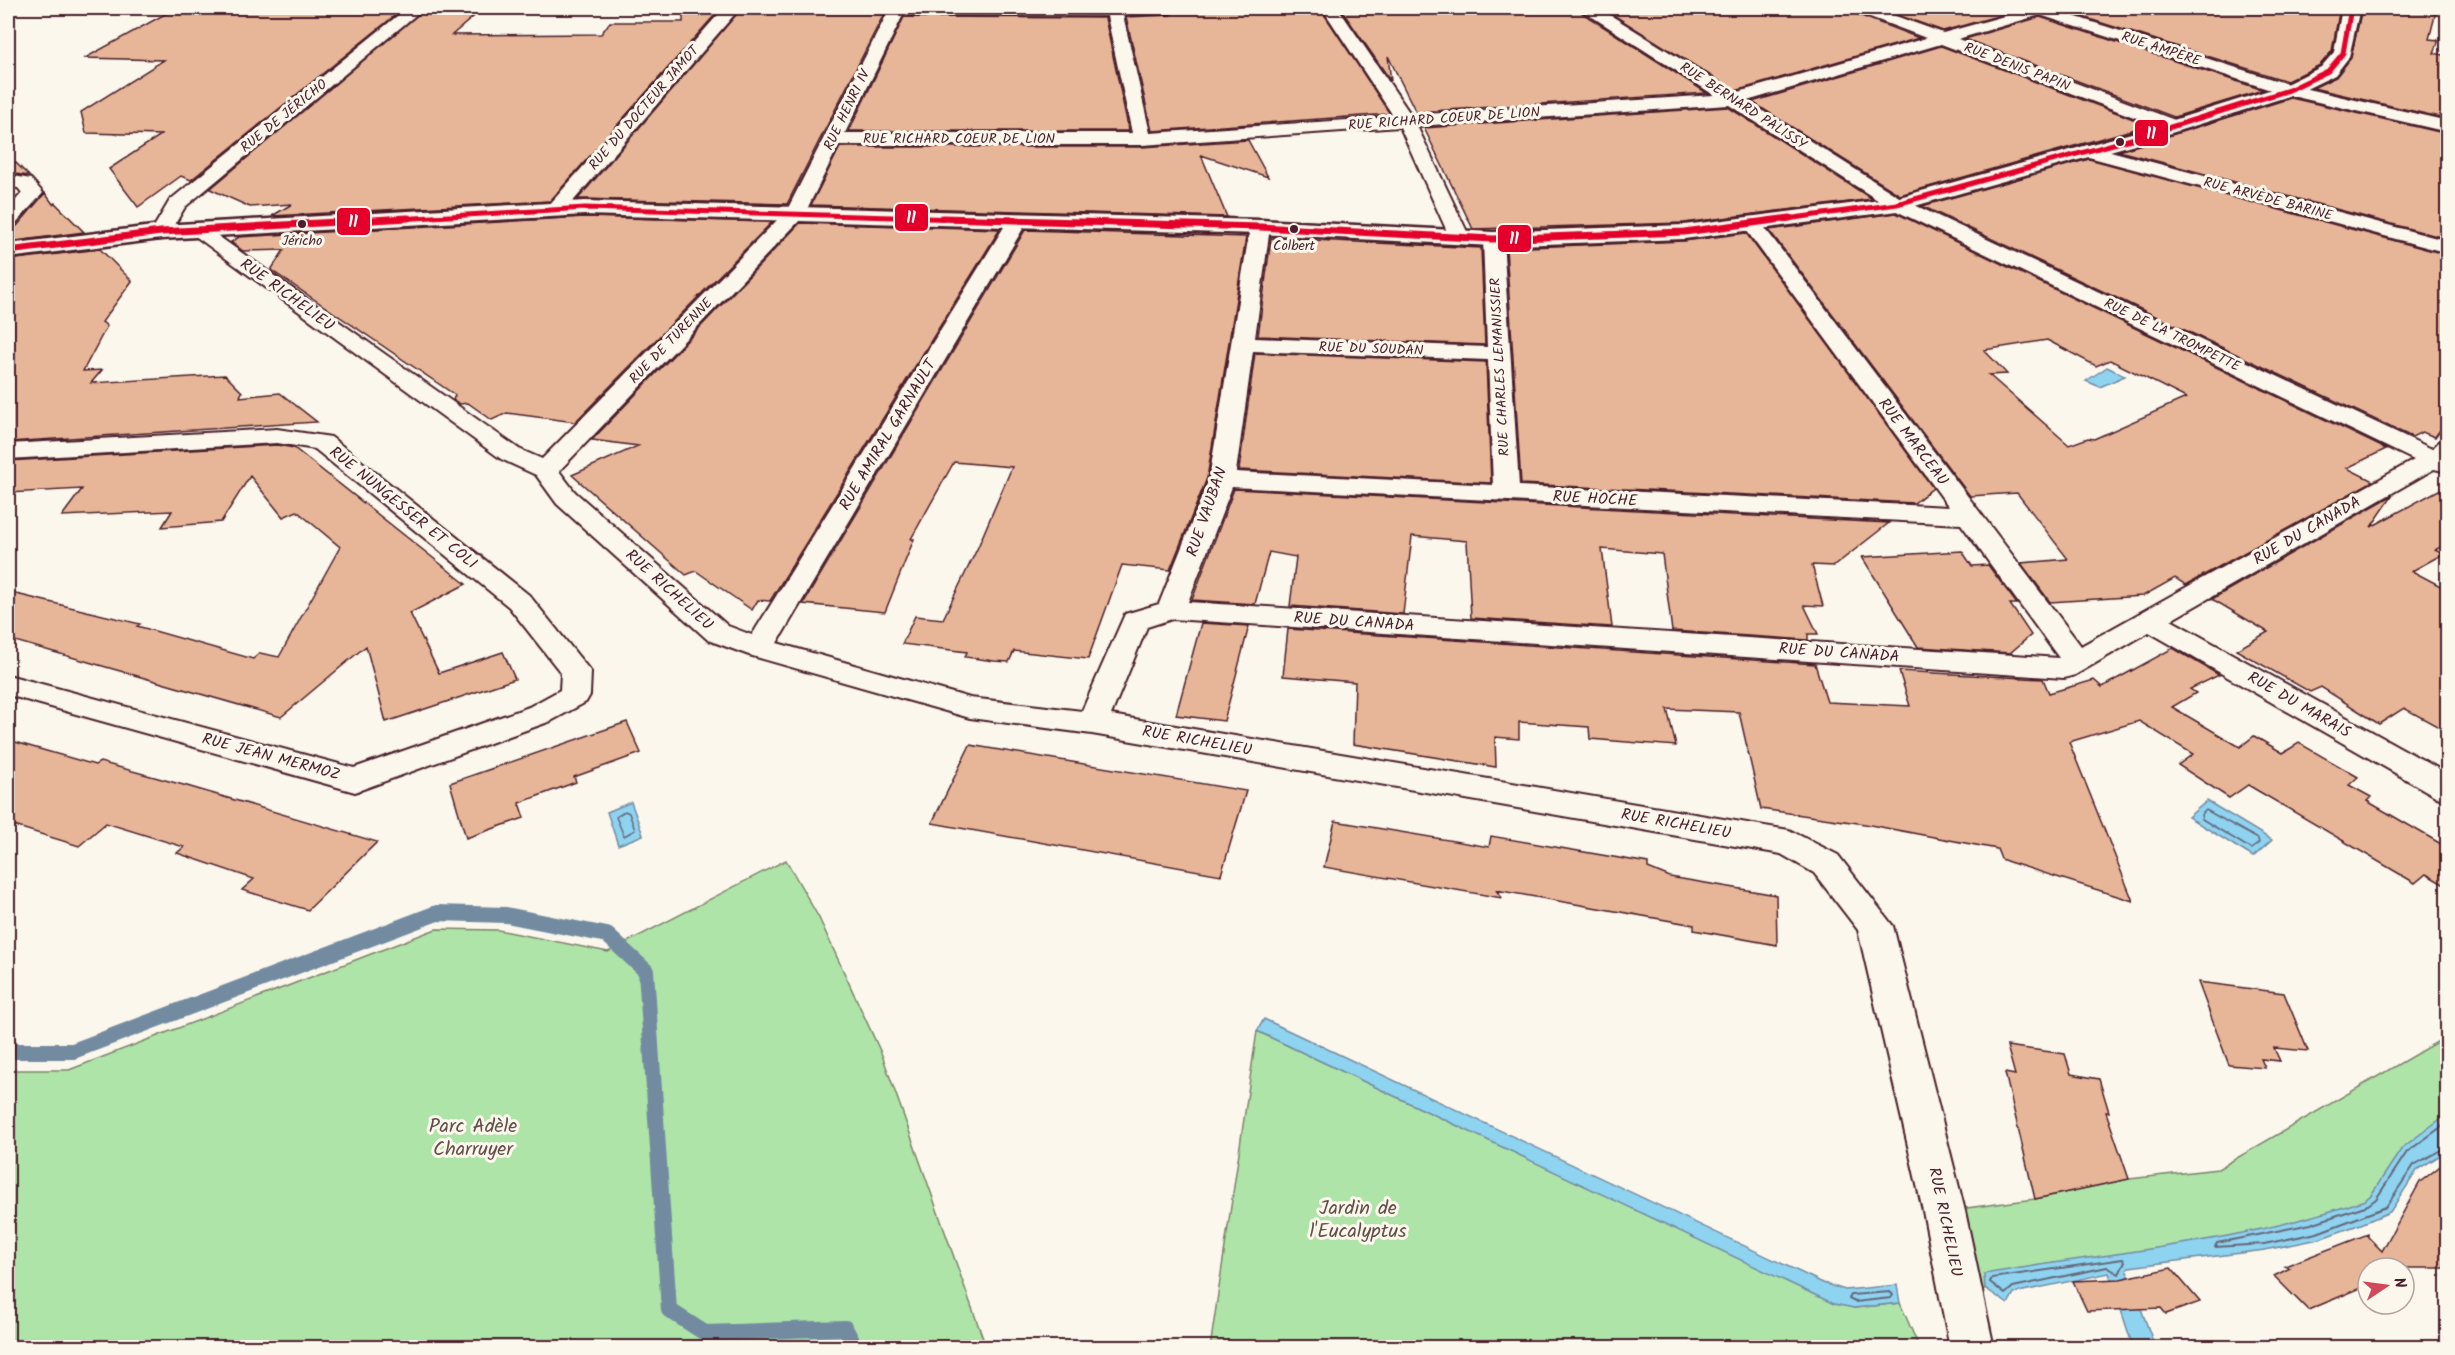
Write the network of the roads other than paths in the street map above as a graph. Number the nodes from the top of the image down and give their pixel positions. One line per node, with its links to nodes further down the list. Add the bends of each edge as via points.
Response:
1 (416, 8): 29 (street, RUE DE JÉRICHO, via 177,204)
2 (732, 8): 22 (street, RUE DU DOCTEUR JAMOT)
3 (1170, 8): 9 (street)
4 (1330, 8): 14 (street)
5 (1589, 8): 13 (street, RUE BERNARD PALISSY)
6 (1860, 8): 11 (street, RUE DENIS PAPIN)
7 (2351, 8): 12 (street, via 2343,53 2328,71)
8 (897, 9): 9 (street); 17 (street, RUE HENRI IV)
9 (1114, 9): 18 (street)
10 (2037, 9): 11 (street, RUE RICHARD COEUR DE LION); 12 (street, RUE AMPÈRE)
11 (1941, 38): 13 (street, RUE RICHARD COEUR DE LION); 15 (street, RUE DENIS PAPIN)
12 (2289, 90): 15 (street); 16 (street, RUE AMPÈRE)
13 (1733, 99): 14 (street, RUE RICHARD COEUR DE LION); 21 (street, RUE BERNARD PALISSY)
14 (1406, 121): 18 (street, RUE RICHARD COEUR DE LION); 30 (street)
15 (2174, 126): 19 (street)
16 (2448, 127)
17 (833, 138): 18 (street, RUE RICHARD COEUR DE LION); 23 (street, RUE HENRI IV)
18 (1142, 139)
19 (2088, 151): 21 (street); 32 (street, RUE ARVÈDE BARINE)
20 (8, 181): 24 (street, via 24,183 33,193)
21 (1897, 204): 26 (street); 37 (street, RUE DE LA TROMPETTE)
22 (556, 209): 23 (street); 28 (street)
23 (796, 213): 25 (street); 38 (street, RUE DE TURENNE)
24 (8, 220)
25 (1017, 222): 27 (street); 44 (street, RUE AMIRAL GARNAULT)
26 (1751, 223): 31 (street, via 1684,232); 41 (street, RUE MARCEAU)
27 (1260, 227): 30 (street); 34 (street, RUE VAUBAN)
28 (197, 230): 29 (street); 38 (street, RUE RICHELIEU, via 510,454)
29 (161, 232): 33 (street)
30 (1460, 238): 31 (street)
31 (1493, 239): 35 (street, RUE CHARLES LEMANISSIER)
32 (2448, 247)
33 (8, 251)
34 (1242, 344): 35 (street, RUE DU SOUDAN); 39 (street, RUE VAUBAN)
35 (1499, 354): 40 (street, RUE CHARLES LEMANISSIER)
36 (8, 452): 46 (street, RUE NUNGESSER ET COLI, via 277,436 322,442 519,601)
37 (2443, 458): 43 (street, RUE DU CANADA)
38 (545, 470): 44 (street, RUE RICHELIEU, via 566,498 718,633)
39 (1222, 479): 40 (street, RUE HOCHE); 42 (street, RUE VAUBAN)
40 (1507, 495): 41 (street, RUE HOCHE)
41 (1969, 516): 45 (street, RUE MARCEAU)
42 (1172, 610): 45 (street, RUE DU CANADA, via 2064,668); 48 (street, via 1135,621)
43 (2151, 621): 45 (street, RUE DU CANADA); 49 (street, RUE DU MARAIS)
44 (759, 648): 48 (street, RUE RICHELIEU, via 970,708)
45 (2076, 660)
46 (576, 672): 47 (street, RUE JEAN MERMOZ, via 575,694 540,714 355,780)
47 (8, 685)
48 (1092, 723): 50 (street, RUE RICHELIEU, via 1789,843 1826,864 1875,926 1944,1211)
49 (2448, 789)
50 (1972, 1347)

